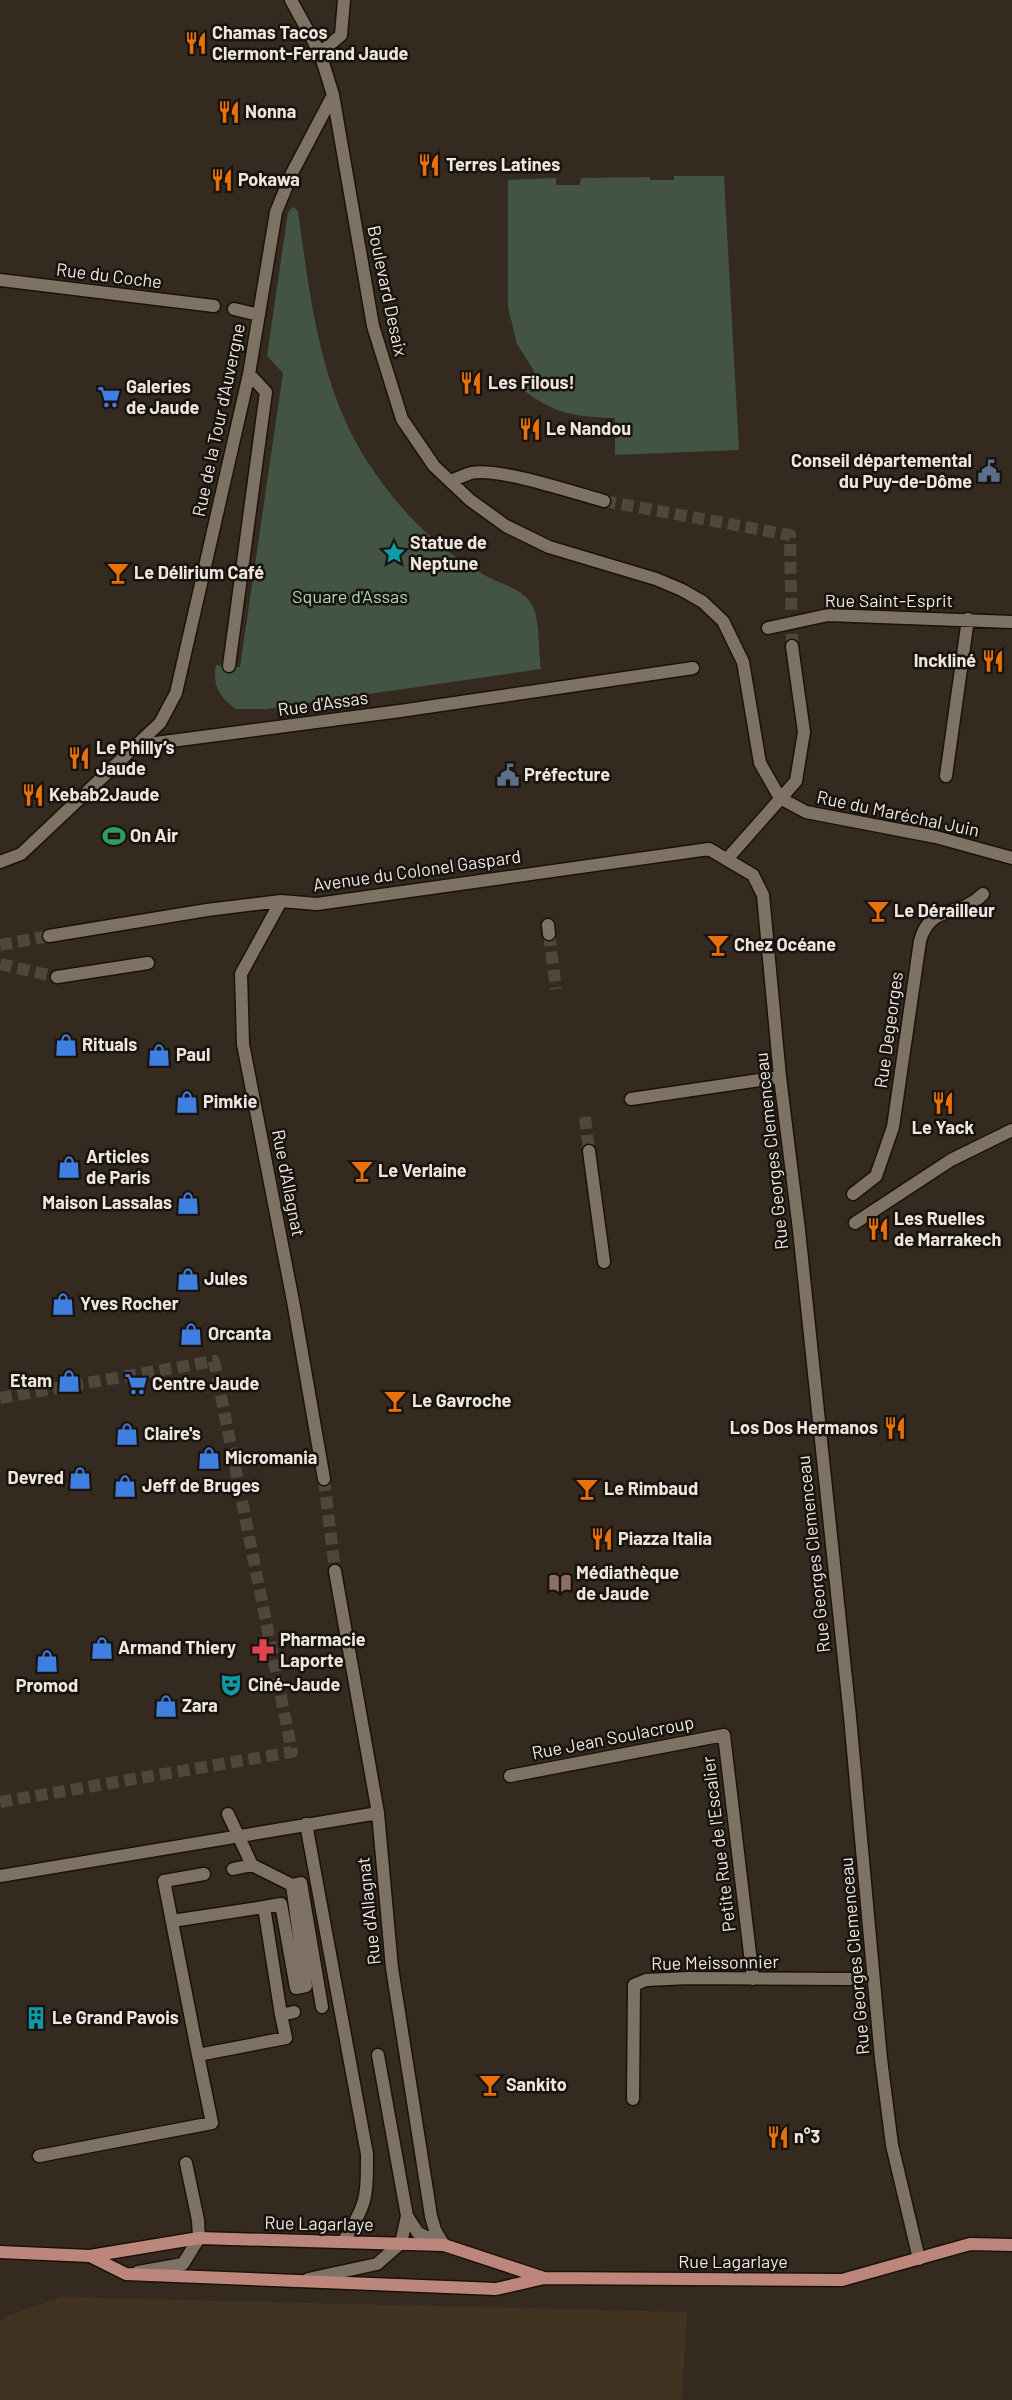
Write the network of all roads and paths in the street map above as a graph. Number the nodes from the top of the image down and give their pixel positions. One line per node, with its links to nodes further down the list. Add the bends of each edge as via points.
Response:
1 (291, 0): 3 (street, Boulevard Desaix)
2 (344, 0): 3 (street, via 341,35)
3 (320, 53): 4 (street, Boulevard Desaix)
4 (333, 96): 8 (street, Rue de la Tour d'Auvergne, via 292,173 276,212); 10 (street, Boulevard Desaix, via 373,326 387,374 402,419 434,466)
5 (0, 280): 6 (street, Rue du Coche)
6 (214, 306)
7 (234, 309): 8 (street)
8 (259, 314): 9 (street, Rue de la Tour d'Auvergne)
9 (249, 374): 16 (street, via 266,392); 18 (street, Rue de la Tour d'Auvergne, via 176,694 160,723)
10 (450, 481): 11 (street, via 486,472); 20 (street, Boulevard Desaix, via 506,526 549,547 682,590 723,621 736,646 748,685 760,763)
11 (604, 501)
12 (968, 619): 13 (street, Rue Saint-Esprit); 14 (street, Rue Saint-Esprit, via 828,615); 19 (street)
13 (1012, 622)
14 (768, 628)
15 (792, 646): 20 (street, via 804,732 796,781)
16 (229, 666)
17 (693, 668): 18 (street, Rue d'Assas, via 400,712)
18 (133, 746): 23 (street, via 21,854)
19 (946, 776)
20 (780, 798): 21 (street); 22 (street, Rue du Maréchal Juin, via 806,812 936,837)
21 (728, 858): 25 (street, Avenue du Colonel Gaspard, via 709,850 317,904); 29 (street, Rue Georges Clemenceau, via 753,875 763,895)
22 (1012, 858)
23 (0, 862)
24 (983, 894): 33 (street, Rue Degeorges, via 976,902 934,917 924,927 893,1127 876,1176)
25 (281, 901): 26 (street, Avenue du Colonel Gaspard); 36 (street, Rue d'Allagnat, via 242,974 243,1044)
26 (50, 936)
27 (148, 963): 28 (street)
28 (57, 977)
29 (780, 1077): 30 (street); 67 (street, Rue Georges Clemenceau, via 799,1230 892,2145)
30 (631, 1099)
31 (1012, 1130): 34 (street, via 951,1160)
32 (589, 1151): 35 (street)
33 (853, 1194)
34 (855, 1223)
35 (604, 1262)
36 (324, 1479)
37 (335, 1571): 40 (street, Rue d'Allagnat)
38 (724, 1735): 39 (street, Rue Jean Soulacroup); 51 (street, Petite Rue de l'Escalier)
39 (510, 1776)
40 (378, 1813): 42 (street); 63 (street, Rue d'Allagnat, via 392,1968 431,2216)
41 (228, 1814): 43 (street)
42 (306, 1824): 43 (street); 61 (street, via 367,2154 367,2192 361,2212)
43 (238, 1836): 44 (street); 47 (street)
44 (252, 1865): 45 (street); 48 (street)
45 (233, 1868)
46 (204, 1874): 50 (street, via 164,1881)
47 (0, 1876)
48 (292, 1885): 49 (street, via 306,1986 296,1988 282,1904); 53 (street, via 301,1883)
49 (264, 1907): 50 (street); 55 (street, via 288,2014 286,2038)
50 (172, 1921): 55 (street)
51 (752, 1979): 52 (street, Rue Meissonnier); 56 (street, Rue Meissonnier, via 654,1979 634,1985)
52 (850, 1979)
53 (322, 2007)
54 (378, 2055): 59 (street)
55 (198, 2056): 57 (street, via 212,2123)
56 (633, 2098)
57 (39, 2156)
58 (186, 2163): 60 (street)
59 (407, 2216): 62 (street); 63 (street, via 418,2233)
60 (199, 2238): 61 (main road, Rue Lagarlaye); 66 (main road, Rue Lagarlaye); 68 (street, via 183,2264)
61 (343, 2242): 62 (main road, Rue Lagarlaye)
62 (401, 2243): 63 (main road, Rue Lagarlaye); 70 (street, via 377,2264)
63 (444, 2245): 69 (main road, Rue Lagarlaye)
64 (1012, 2245): 67 (main road, Rue Lagarlaye, via 970,2244)
65 (0, 2252): 66 (main road, Rue Lagarlaye)
66 (90, 2256): 68 (main road, Rue Lagarlaye)
67 (919, 2259): 69 (main road, Rue Lagarlaye, via 842,2280)
68 (126, 2274): 70 (main road, Rue Lagarlaye)
69 (544, 2278): 70 (main road, Rue Lagarlaye, via 496,2289)
70 (301, 2281)

